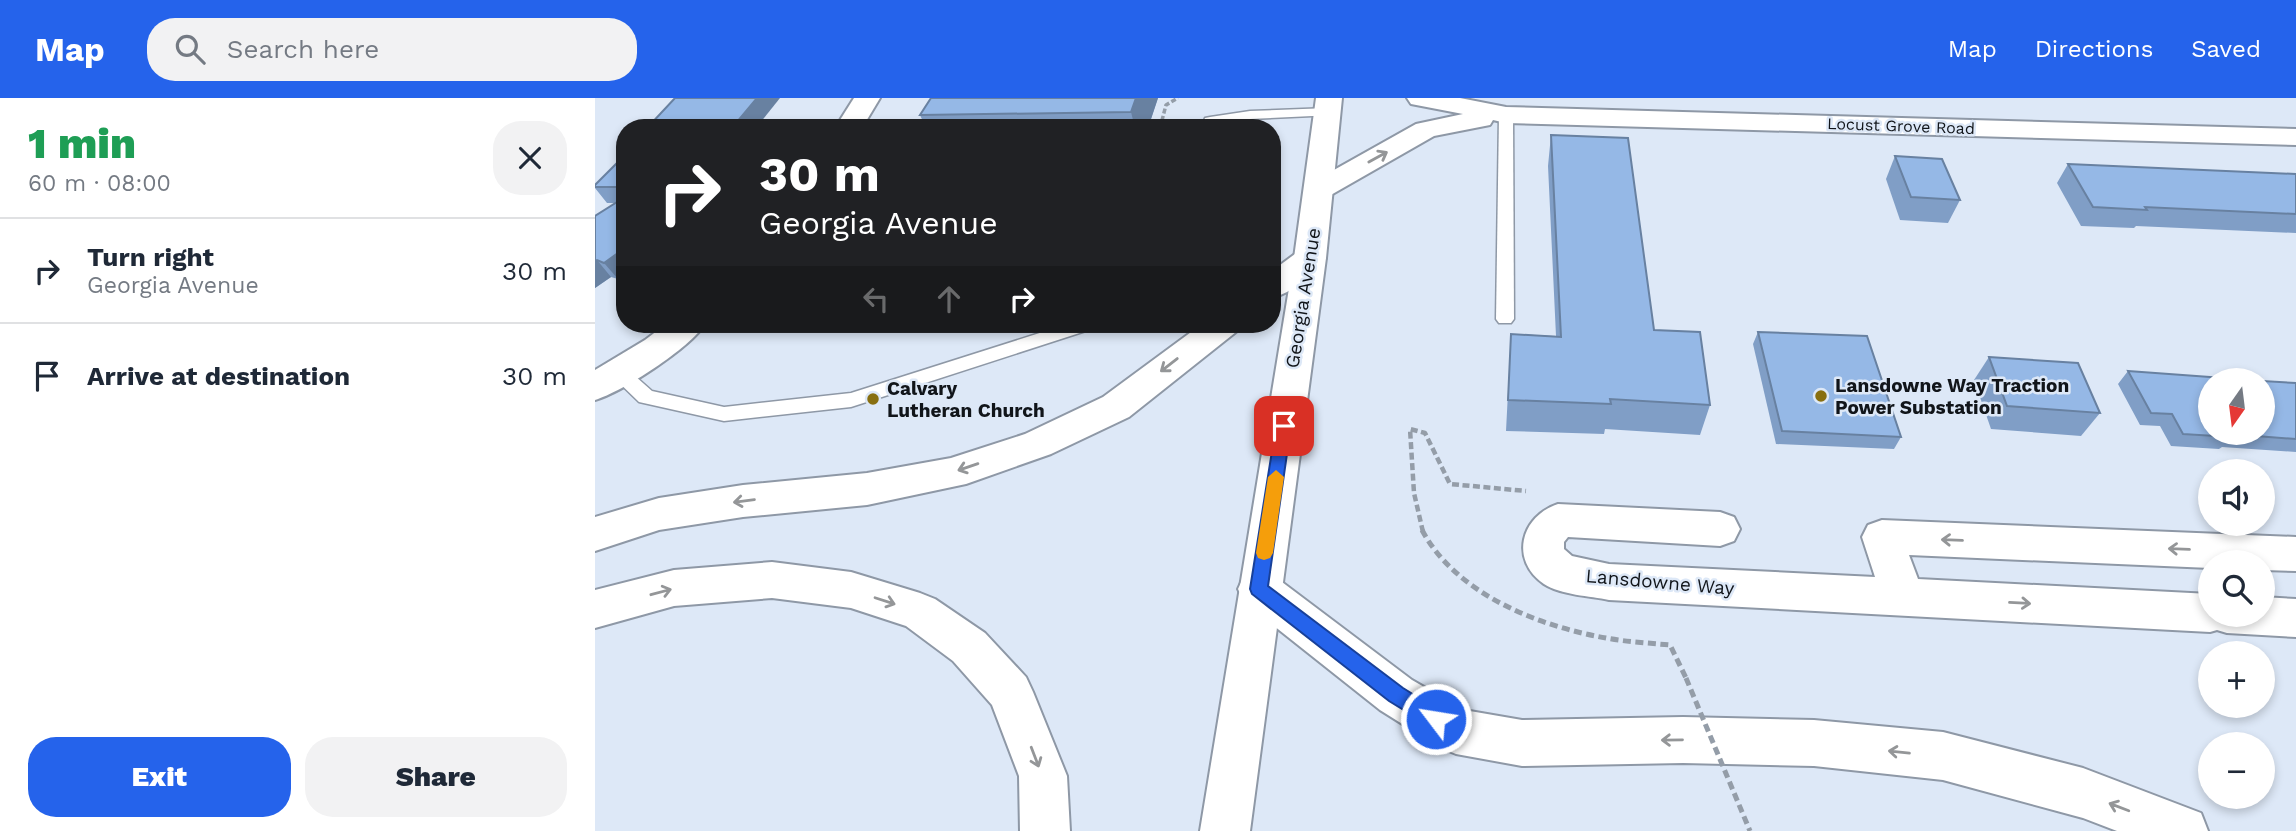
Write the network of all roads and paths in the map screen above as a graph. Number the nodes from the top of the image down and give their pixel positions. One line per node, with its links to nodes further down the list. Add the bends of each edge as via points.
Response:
1 (867, 98): 6 (main road)
2 (1178, 98): 7 (path, via 1166,106)
3 (1420, 98): 5 (main road, Locust Grove Road)
4 (1329, 105): 8 (lane); 10 (main road, Georgia Avenue)
5 (1506, 115): 9 (main road, Locust Grove Road); 10 (main road, Locust Grove Road, one-way to 5, via 1426,130); 13 (lane)
6 (854, 119)
7 (1162, 119)
8 (1223, 119)
9 (2296, 137)
10 (1319, 190): 11 (main road, Georgia Avenue)
11 (1310, 258): 12 (main road); 23 (main road, Georgia Avenue)
12 (1281, 280)
13 (1505, 319)
14 (677, 333): 17 (main road)
15 (1060, 333): 17 (lane, via 851,400 724,414 646,397)
16 (1212, 333): 21 (main road, one-way to 21, via 1116,407 1038,444 977,465 867,489 659,514)
17 (607, 380)
18 (1410, 429): 19 (path, via 1425,432 1450,484 1537,492)
19 (1558, 520): 20 (main road); 24 (main road, Lansdowne Way, via 1543,538 1543,556 1560,572 1609,582)
20 (1720, 529)
21 (595, 534)
22 (2296, 554): 24 (main road, one-way to 24, via 1882,537)
23 (1259, 589): 31 (main road, Georgia Avenue); 33 (main road, one-way to 23, via 2083,793 1943,756 1814,743 1522,743 1457,731 1396,695)
24 (1903, 597): 26 (main road, Lansdowne Way, one-way to 26)
25 (595, 610): 30 (main road, one-way to 30, via 674,588 772,580 851,590 920,612 969,647 1010,692 1043,776)
26 (2198, 612)
27 (2275, 617): 28 (main road)
28 (2296, 618)
29 (1686, 678): 32 (path, bridge)
30 (1045, 831)
31 (1225, 831)
32 (1750, 831)
33 (2183, 831)

